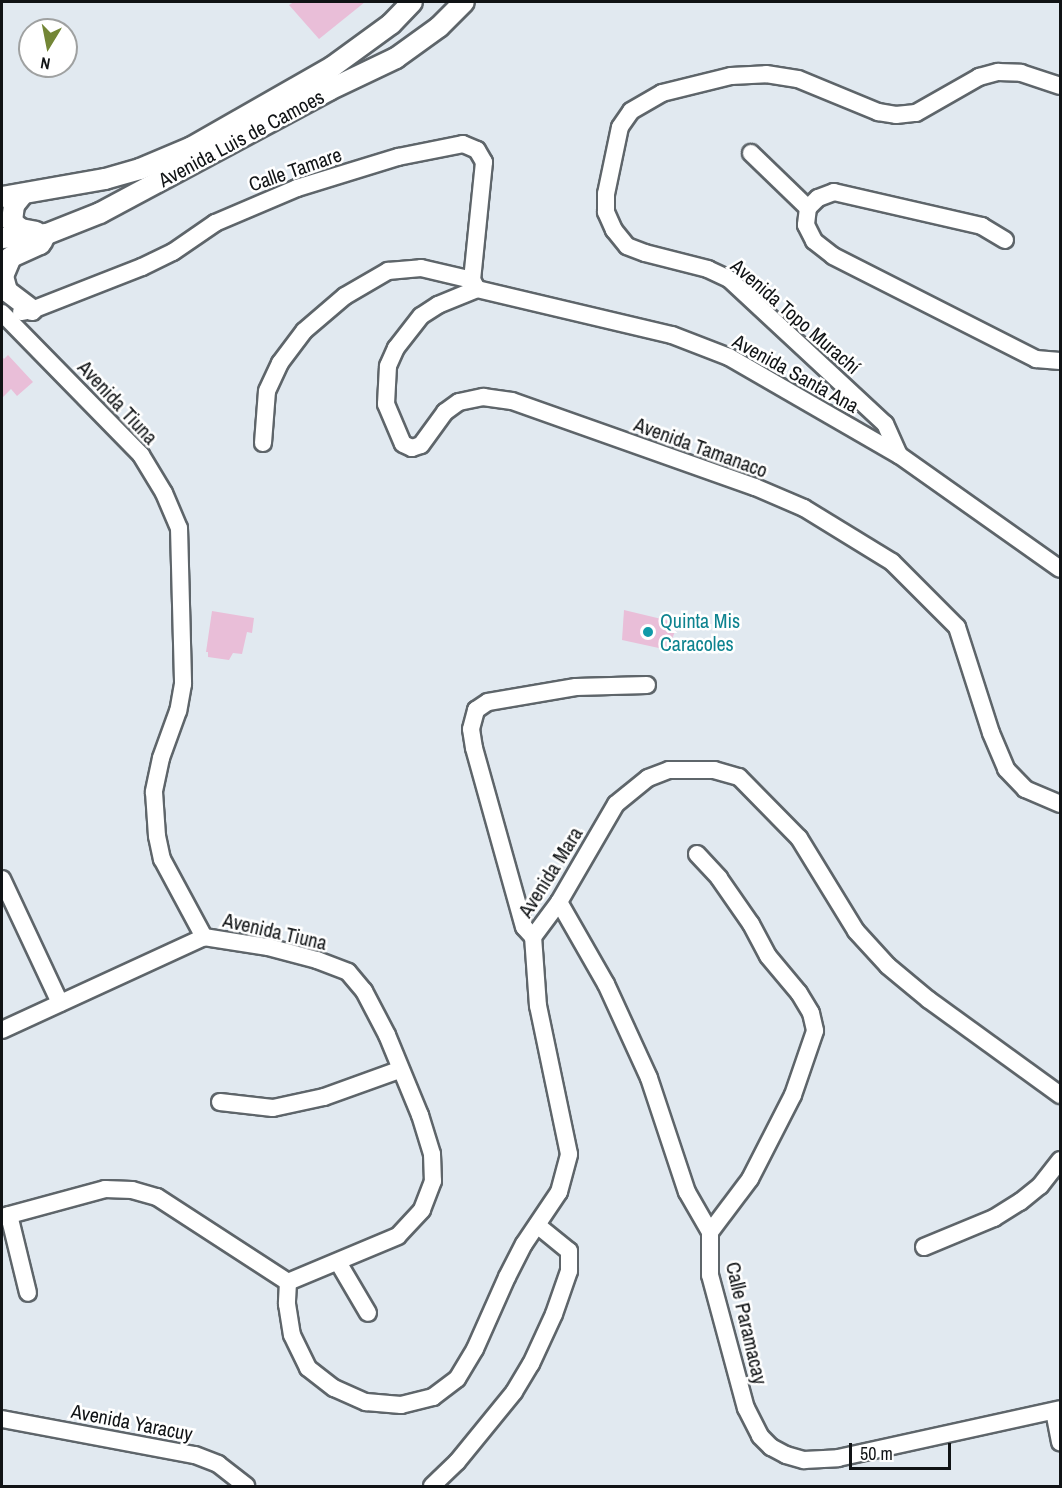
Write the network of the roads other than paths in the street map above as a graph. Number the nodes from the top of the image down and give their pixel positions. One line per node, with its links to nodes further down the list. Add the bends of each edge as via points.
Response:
1 (412, 2): 5 (street, Avenida Luis de Camoes, via 392,24 332,67 192,147 114,177)
2 (464, 2): 8 (street, Avenida Luis de Camoes, via 439,27 396,58 100,213)
3 (1060, 86): 16 (street, Avenida Topo Murachí, via 1021,73 998,72 979,77 916,113 896,115 878,112 798,79 766,74 731,76 662,93 631,111 620,127 606,212 627,246 708,269 729,279 885,424)
4 (751, 153): 7 (street)
5 (23, 194): 6 (street, Avenida Luis de Camoes); 8 (street, via 11,212 12,222 28,232)
6 (2, 197)
7 (808, 208): 10 (street, via 818,198 834,192 982,226); 14 (street, via 806,225 810,233 833,256 1036,359)
8 (47, 234): 9 (street, Avenida Luis de Camoes); 12 (street, via 40,244 11,257 5,269 3,284 7,291)
9 (2, 238)
10 (1005, 240)
11 (474, 284): 12 (street, Calle Tamare, via 484,162 477,150 463,144 398,157 297,188 215,224 142,267); 15 (street, Avenida Santa Ana, via 421,268 388,271 345,296 304,331 280,363 267,391); 16 (street, Avenida Santa Ana, via 672,335 710,350); 19 (street, Avenida Tamanaco, via 421,316 396,348 388,366 386,404 403,444 412,448 420,445 445,412 459,402 483,397 512,401 804,508 892,562 957,627 1006,769 1024,789)
12 (32, 310): 13 (street, Calle Tamare)
13 (2, 315): 23 (street, Avenida Tiuna, via 141,454 179,528 183,684 161,758 154,816 162,859)
14 (1060, 361)
15 (263, 443)
16 (899, 455): 17 (street, Avenida Santa Ana)
17 (1060, 569)
18 (647, 685): 24 (street, via 576,687 488,702 476,710 471,729 474,748 524,927)
19 (1060, 804)
20 (697, 854): 33 (street, via 719,878 768,956 799,993 811,1013 815,1031 793,1095 750,1179)
21 (2, 879): 25 (street)
22 (559, 902): 24 (street, Avenida Mara); 28 (street, Avenida Mara, via 616,804 648,777 669,770 691,769 739,777 799,838 856,932 888,966); 33 (street, Calle Paramacay, via 606,984 649,1078 687,1192)
23 (204, 937): 25 (street); 27 (street, Avenida Tiuna, via 268,947 348,972 364,991 387,1035)
24 (533, 937): 32 (street, Avenida Mara, via 538,1006 569,1154 559,1192)
25 (60, 1003): 26 (street)
26 (2, 1030)
27 (399, 1070): 29 (street, via 324,1097 273,1108); 35 (street, Avenida Tiuna, via 420,1114 432,1154 433,1181 422,1210 398,1236)
28 (1060, 1095)
29 (220, 1102)
30 (1060, 1160): 34 (street, via 1040,1186 1020,1202 994,1218)
31 (5, 1216): 36 (street, via 105,1190 132,1191 157,1197); 37 (street)
32 (537, 1225): 36 (street, Avenida Mara, via 507,1276 475,1349 457,1379 433,1397 401,1405 366,1402 334,1388 308,1368 292,1335); 43 (street, via 569,1251 569,1271 554,1314 514,1392 457,1462)
33 (710, 1232): 39 (street, Calle Paramacay, via 710,1275 746,1408 760,1436 786,1455 804,1460 838,1458)
34 (924, 1247)
35 (338, 1262): 36 (street, Avenida Tiuna); 38 (street)
36 (288, 1282)
37 (28, 1293)
38 (368, 1313)
39 (1057, 1410): 41 (street)
40 (2, 1419): 42 (street, Avenida Yaracuy, via 195,1455 218,1464)
41 (1060, 1442)
42 (246, 1486)
43 (432, 1486)

